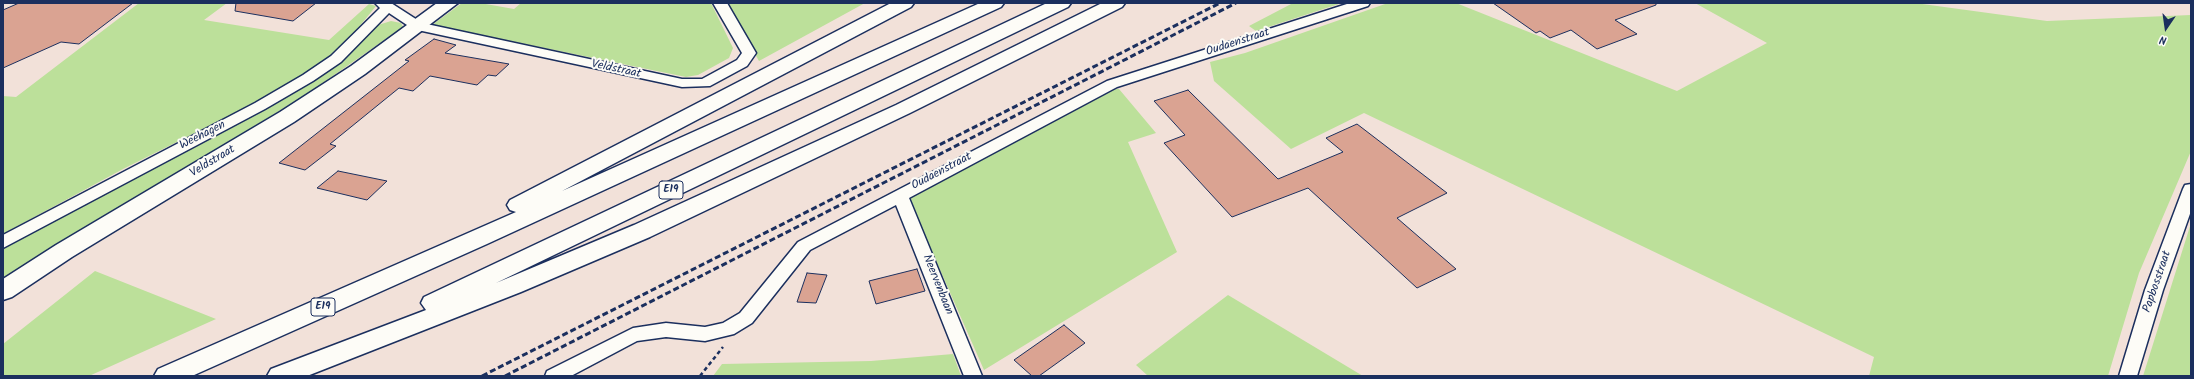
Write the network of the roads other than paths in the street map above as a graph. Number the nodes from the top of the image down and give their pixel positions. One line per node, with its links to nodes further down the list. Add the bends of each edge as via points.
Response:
1 (449, 3): 9 (main road, Veldstraat)
2 (720, 3): 9 (street, Veldstraat, via 749,52 742,63 705,83 674,82)
3 (905, 3): 12 (main road, via 508,210)
4 (995, 3): 12 (main road, E19)
5 (1062, 3): 16 (main road, E19)
6 (1116, 3): 16 (main road, via 903,109 599,249 513,286)
7 (1363, 3): 11 (street, Oudaenstraat, via 1112,84)
8 (385, 5): 9 (street); 13 (street, Weehagen, via 336,59 308,78)
9 (418, 26): 14 (main road, Veldstraat, via 287,117 64,251)
10 (2191, 189): 19 (street, Papbosstraat, via 2154,290)
11 (900, 194): 17 (street, Oudaenstraat, via 804,246 746,318 728,329 705,334 666,330 633,335); 18 (street, Neervenbaan)
12 (479, 238): 15 (main road, E19)
13 (3, 242)
14 (3, 291)
15 (167, 376)
16 (280, 376)
17 (554, 376)
18 (973, 376)
19 (2128, 376)

